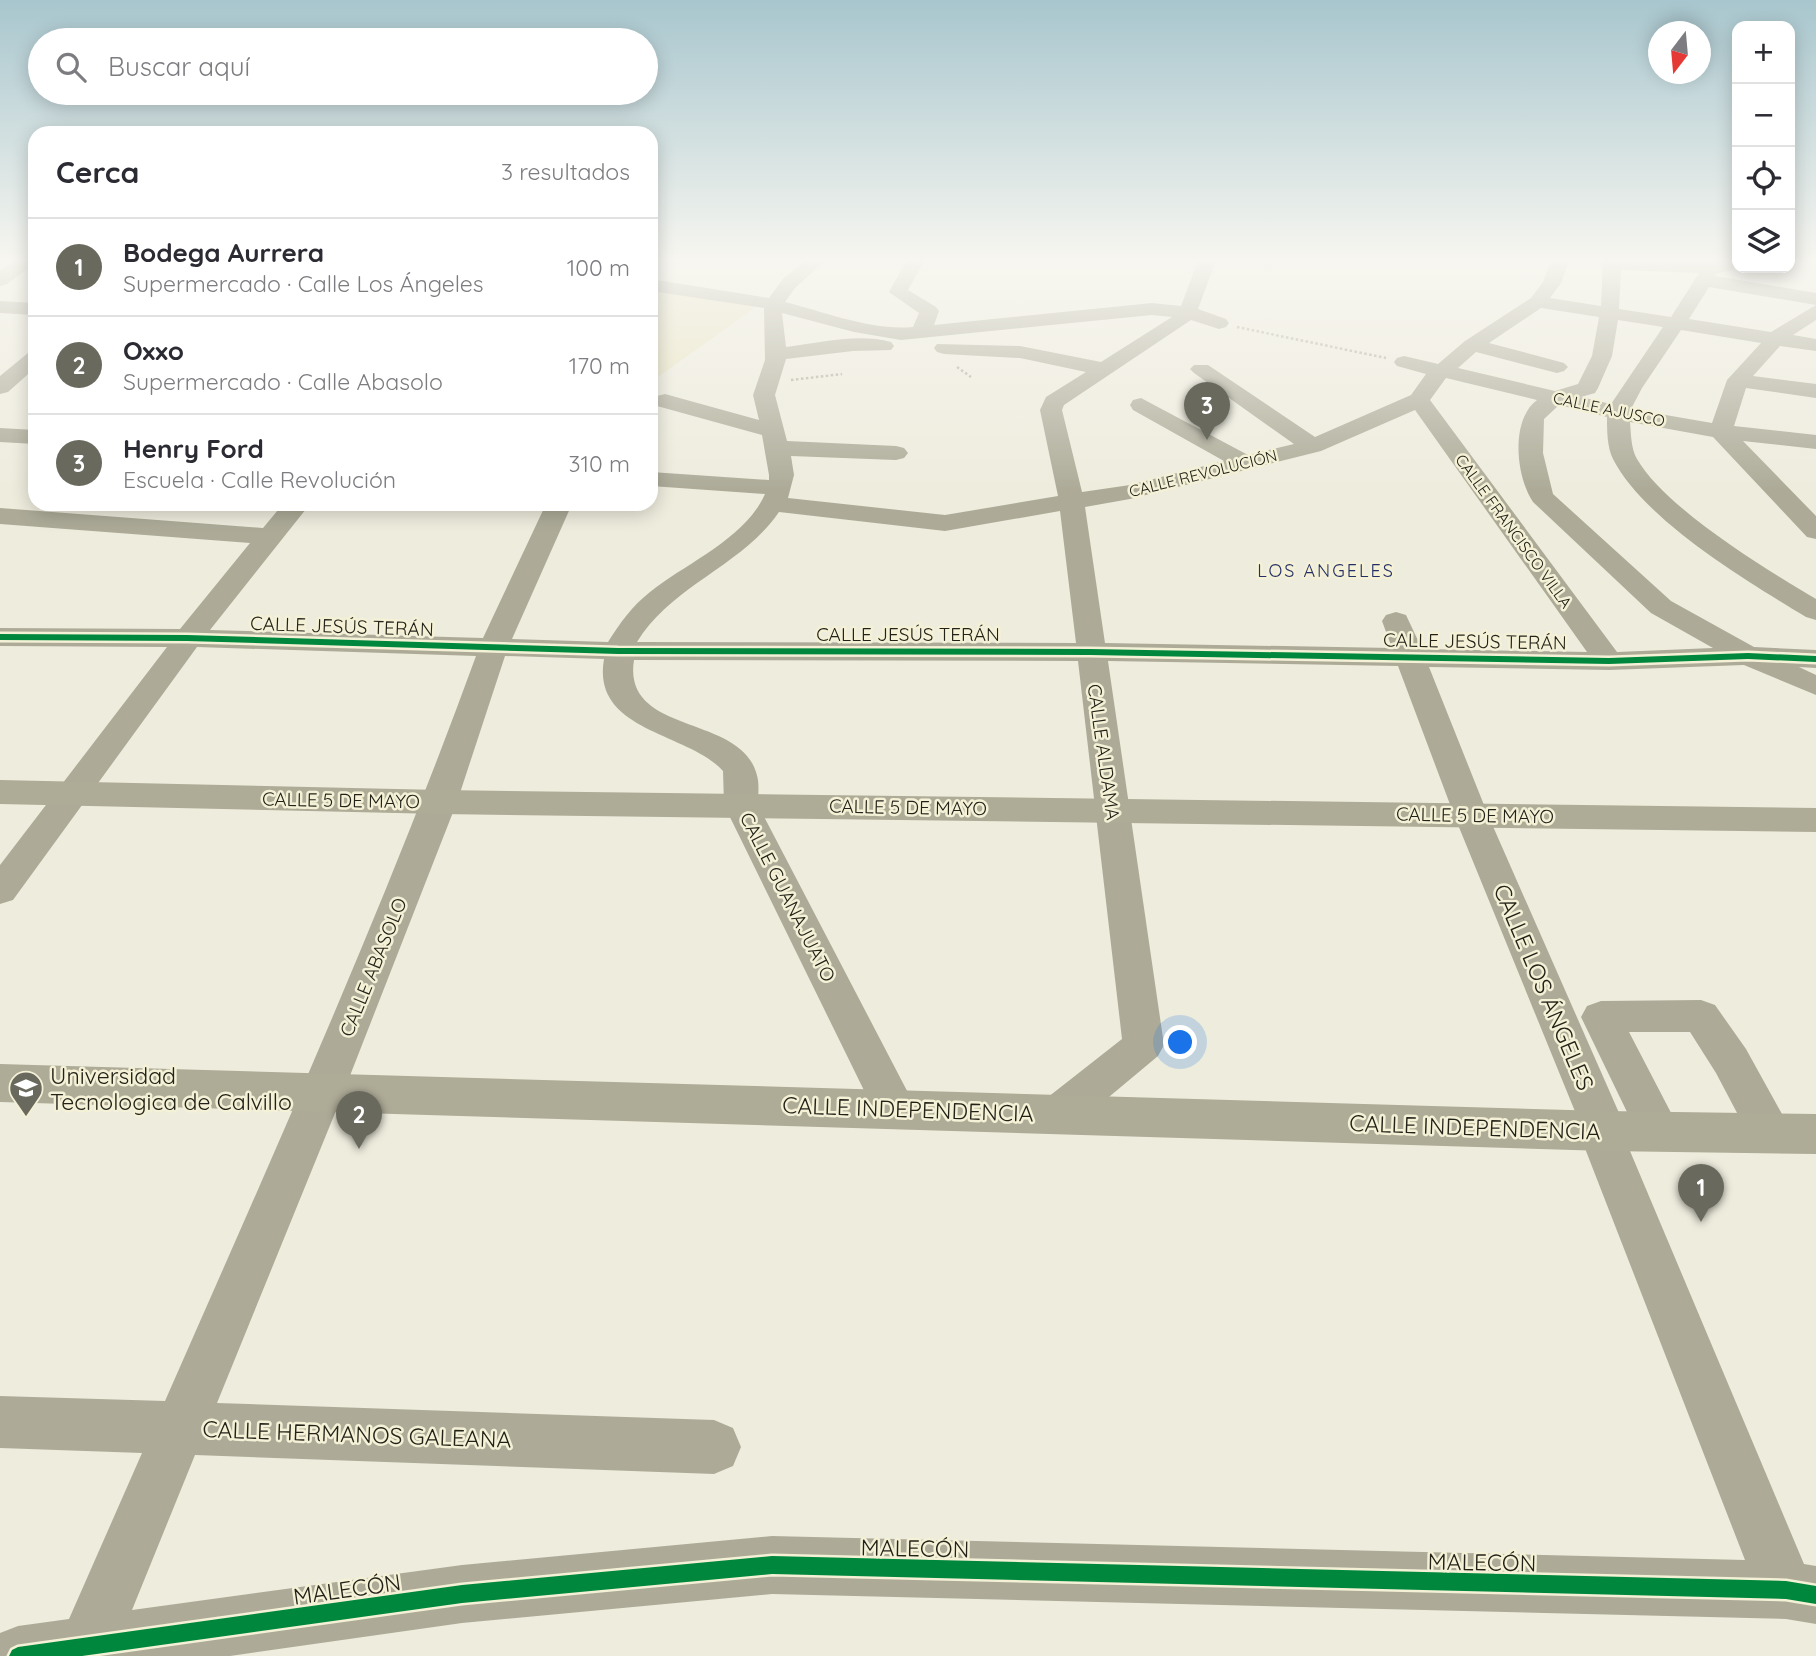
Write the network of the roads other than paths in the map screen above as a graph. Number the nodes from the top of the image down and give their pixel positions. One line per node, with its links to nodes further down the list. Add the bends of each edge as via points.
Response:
1 (775, 335): 11 (street)
2 (1157, 335): 14 (street, CALLE ALDAMA)
3 (1487, 335): 9 (street, CALLE REVOLUCIÓN)
4 (1605, 335): 21 (street, via 1602,356 1587,388)
5 (1668, 335): 26 (street)
6 (1759, 335): 8 (street)
7 (1780, 335): 8 (street)
8 (1776, 338): 10 (street); 18 (street)
9 (1472, 345): 13 (street); 17 (street, CALLE REVOLUCIÓN)
10 (1816, 345)
11 (776, 354): 14 (street, via 853,345 938,347 1020,352); 30 (street, via 764,396)
12 (1404, 362): 17 (street, CALLE AJUSCO)
13 (1557, 367)
14 (1105, 369): 37 (street, CALLE ALDAMA, via 1054,402 1051,410)
15 (1201, 369): 32 (street)
16 (25, 371): 19 (street); 24 (street)
17 (1441, 371): 21 (street, CALLE AJUSCO); 22 (street, CALLE REVOLUCIÓN)
18 (1738, 380): 20 (street); 27 (street)
19 (0, 387)
20 (1816, 391)
21 (1558, 398): 26 (street, CALLE AJUSCO); 53 (street, via 1537,410 1531,422 1533,474 1542,496 1661,607)
22 (1419, 400): 32 (street, CALLE REVOLUCIÓN); 55 (street, CALLE FRANCISCO VILLA)
23 (665, 401): 30 (street)
24 (0, 403)
25 (1141, 405): 34 (street)
26 (1619, 413): 27 (street, CALLE AJUSCO); 45 (street, via 1624,458 1646,487 1690,524)
27 (1721, 432): 31 (street, CALLE AJUSCO); 43 (street)
28 (0, 435): 29 (street)
29 (28, 437)
30 (776, 440): 33 (street); 36 (street, via 782,474)
31 (1816, 442)
32 (1313, 446): 34 (street, CALLE REVOLUCIÓN)
33 (896, 453)
34 (1245, 463): 37 (street, CALLE REVOLUCIÓN)
35 (658, 480): 36 (street, CALLE REVOLUCIÓN)
36 (776, 496): 37 (street, CALLE REVOLUCIÓN, via 945,523); 50 (street, via 732,546 665,594 631,627)
37 (1072, 503): 51 (street, CALLE ALDAMA)
38 (198, 511): 42 (street)
39 (291, 511): 44 (street)
40 (556, 511): 49 (street, CALLE ABASOLO)
41 (0, 516): 42 (street)
42 (177, 531): 44 (street)
43 (1816, 531)
44 (269, 536): 48 (street)
45 (1816, 611)
46 (1396, 621): 52 (street, CALLE LOS ÁNGELES)
47 (0, 637): 48 (street, CALLE JESÚS TERÁN)
48 (187, 638): 49 (street, CALLE JESÚS TERÁN); 58 (street)
49 (493, 649): 50 (street, CALLE JESÚS TERÁN); 59 (street, CALLE ABASOLO)
50 (618, 651): 51 (street, CALLE JESÚS TERÁN); 60 (street, CALLE GUANAJUATO, via 620,690 628,701 653,721 724,752 740,770)
51 (1090, 652): 52 (street, CALLE JESÚS TERÁN); 61 (street, CALLE ALDAMA)
52 (1407, 656): 55 (street, CALLE JESÚS TERÁN); 62 (street, CALLE LOS ÁNGELES)
53 (1748, 656): 54 (street, CALLE JESÚS TERÁN); 55 (street, CALLE JESÚS TERÁN); 56 (street)
54 (1816, 659)
55 (1609, 661)
56 (1816, 686)
57 (0, 792): 58 (main road, CALLE 5 DE MAYO)
58 (76, 793): 59 (main road, CALLE 5 DE MAYO); 64 (street)
59 (440, 802): 60 (main road, CALLE 5 DE MAYO); 66 (street, CALLE ABASOLO)
60 (741, 805): 61 (main road, CALLE 5 DE MAYO); 67 (street, CALLE GUANAJUATO)
61 (1112, 810): 62 (main road, CALLE 5 DE MAYO); 68 (street, CALLE ALDAMA, via 1143,1045)
62 (1471, 815): 63 (main road, CALLE 5 DE MAYO); 69 (street, CALLE LOS ÁNGELES)
63 (1816, 820)
64 (0, 891)
65 (0, 1083): 66 (main road, CALLE INDEPENDENCIA)
66 (323, 1091): 67 (main road, CALLE INDEPENDENCIA); 73 (street, CALLE ABASOLO)
67 (894, 1108): 68 (main road, CALLE INDEPENDENCIA)
68 (1058, 1114): 69 (main road, CALLE INDEPENDENCIA)
69 (1605, 1131): 70 (main road, CALLE INDEPENDENCIA); 75 (street, CALLE LOS ÁNGELES, via 1608,1151)
70 (1659, 1132): 71 (main road, CALLE INDEPENDENCIA); 71 (street, via 1601,1017 1701,1016 1731,1061)
71 (1793, 1134)
72 (0, 1422): 73 (street, CALLE HERMANOS GALEANA)
73 (180, 1427): 74 (street, CALLE HERMANOS GALEANA); 76 (street, CALLE ABASOLO)
74 (714, 1447)
75 (1801, 1592): 76 (street, MALECÓN, via 772,1565 462,1594)
76 (87, 1647): 77 (street, MALECÓN)
77 (18, 1656)

